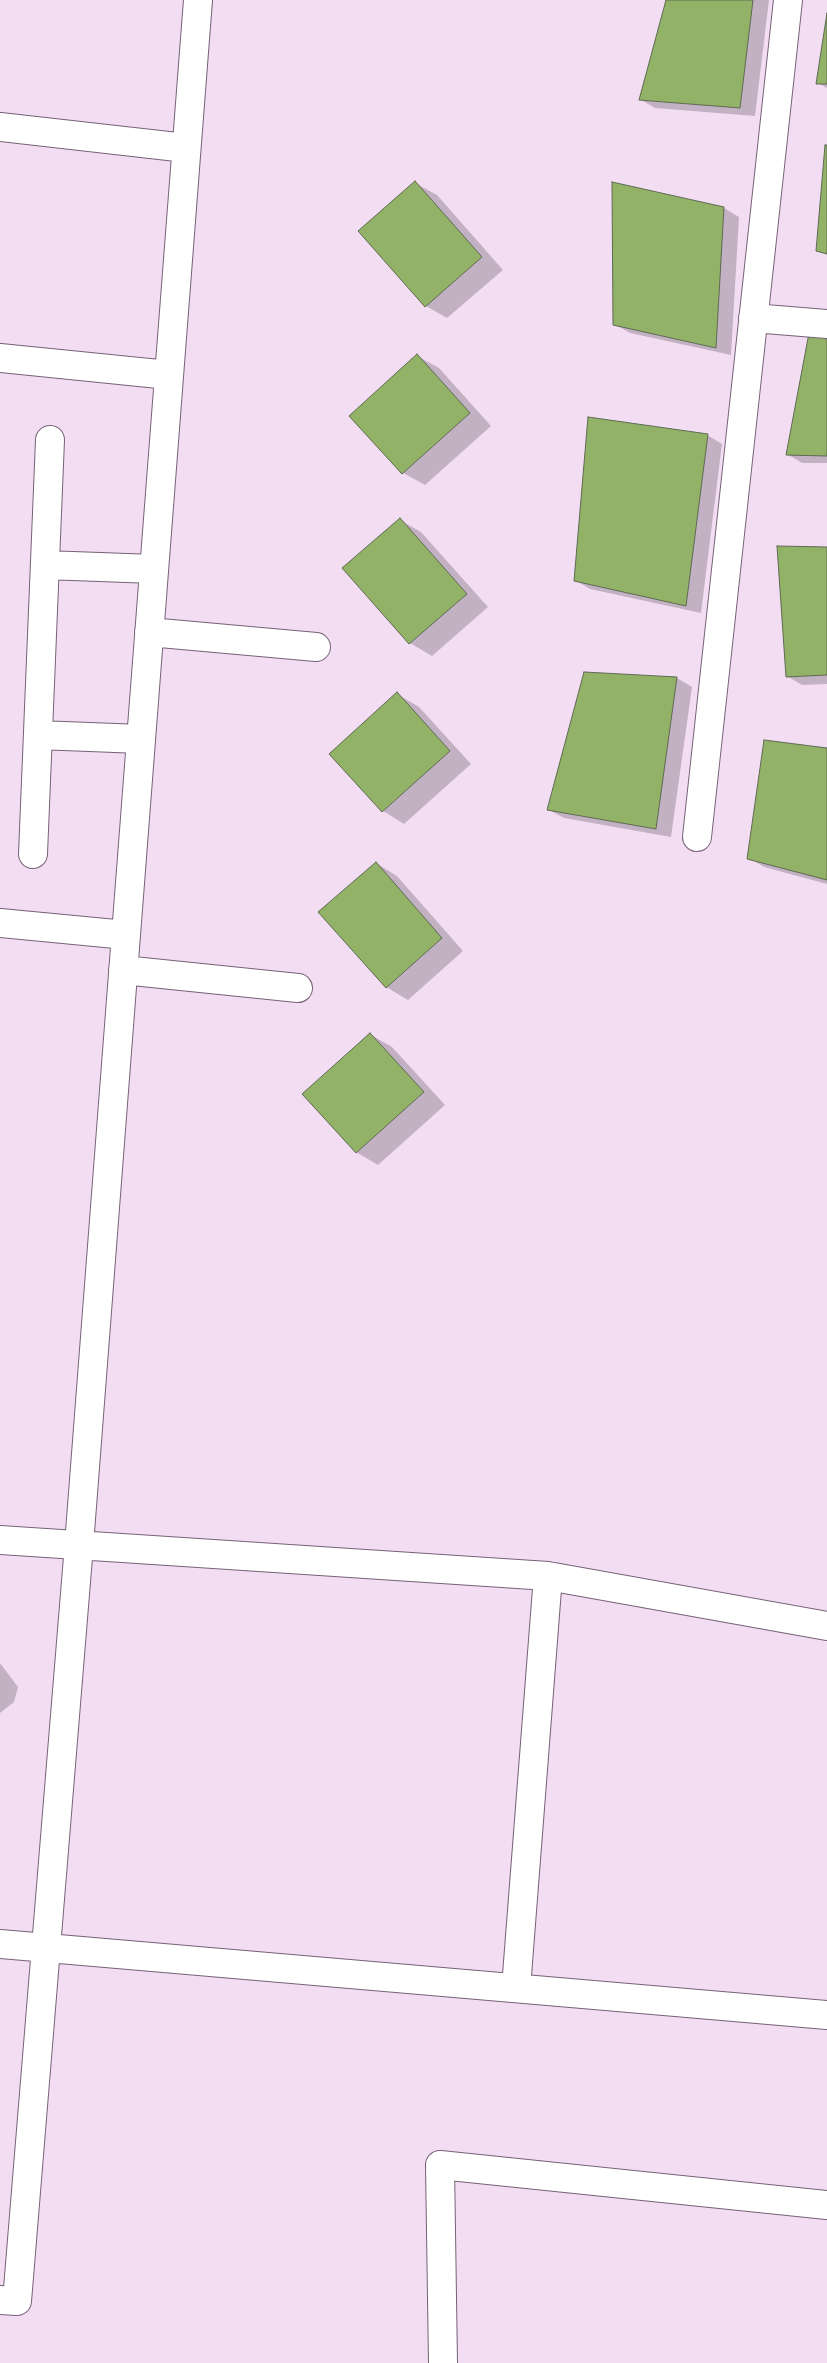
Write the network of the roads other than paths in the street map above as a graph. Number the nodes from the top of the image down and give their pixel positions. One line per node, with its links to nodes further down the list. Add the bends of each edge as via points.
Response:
1 (198, 0): 4 (street)
2 (788, 0): 5 (street)
3 (0, 127): 4 (street)
4 (186, 148): 8 (street)
5 (753, 318): 6 (street); 16 (street)
6 (827, 324)
7 (0, 358): 8 (street)
8 (168, 375): 11 (street)
9 (50, 440): 10 (street)
10 (45, 565): 11 (street); 14 (street)
11 (154, 569): 12 (street)
12 (149, 632): 13 (street); 15 (street)
13 (316, 647)
14 (38, 735): 15 (street); 17 (street)
15 (141, 738): 19 (street)
16 (697, 838)
17 (33, 854)
18 (0, 923): 19 (street)
19 (126, 935): 20 (street)
20 (123, 970): 21 (street); 23 (street)
21 (298, 988)
22 (0, 1540): 23 (street)
23 (80, 1546): 24 (street); 27 (street)
24 (548, 1576): 25 (street); 28 (street)
25 (827, 1626)
26 (0, 1944): 27 (street)
27 (46, 1948): 28 (street); 31 (street, via 17,2301)
28 (516, 1988): 29 (street)
29 (827, 2015)
30 (827, 2205): 32 (street, via 440,2165)
31 (0, 2300)
32 (443, 2363)

